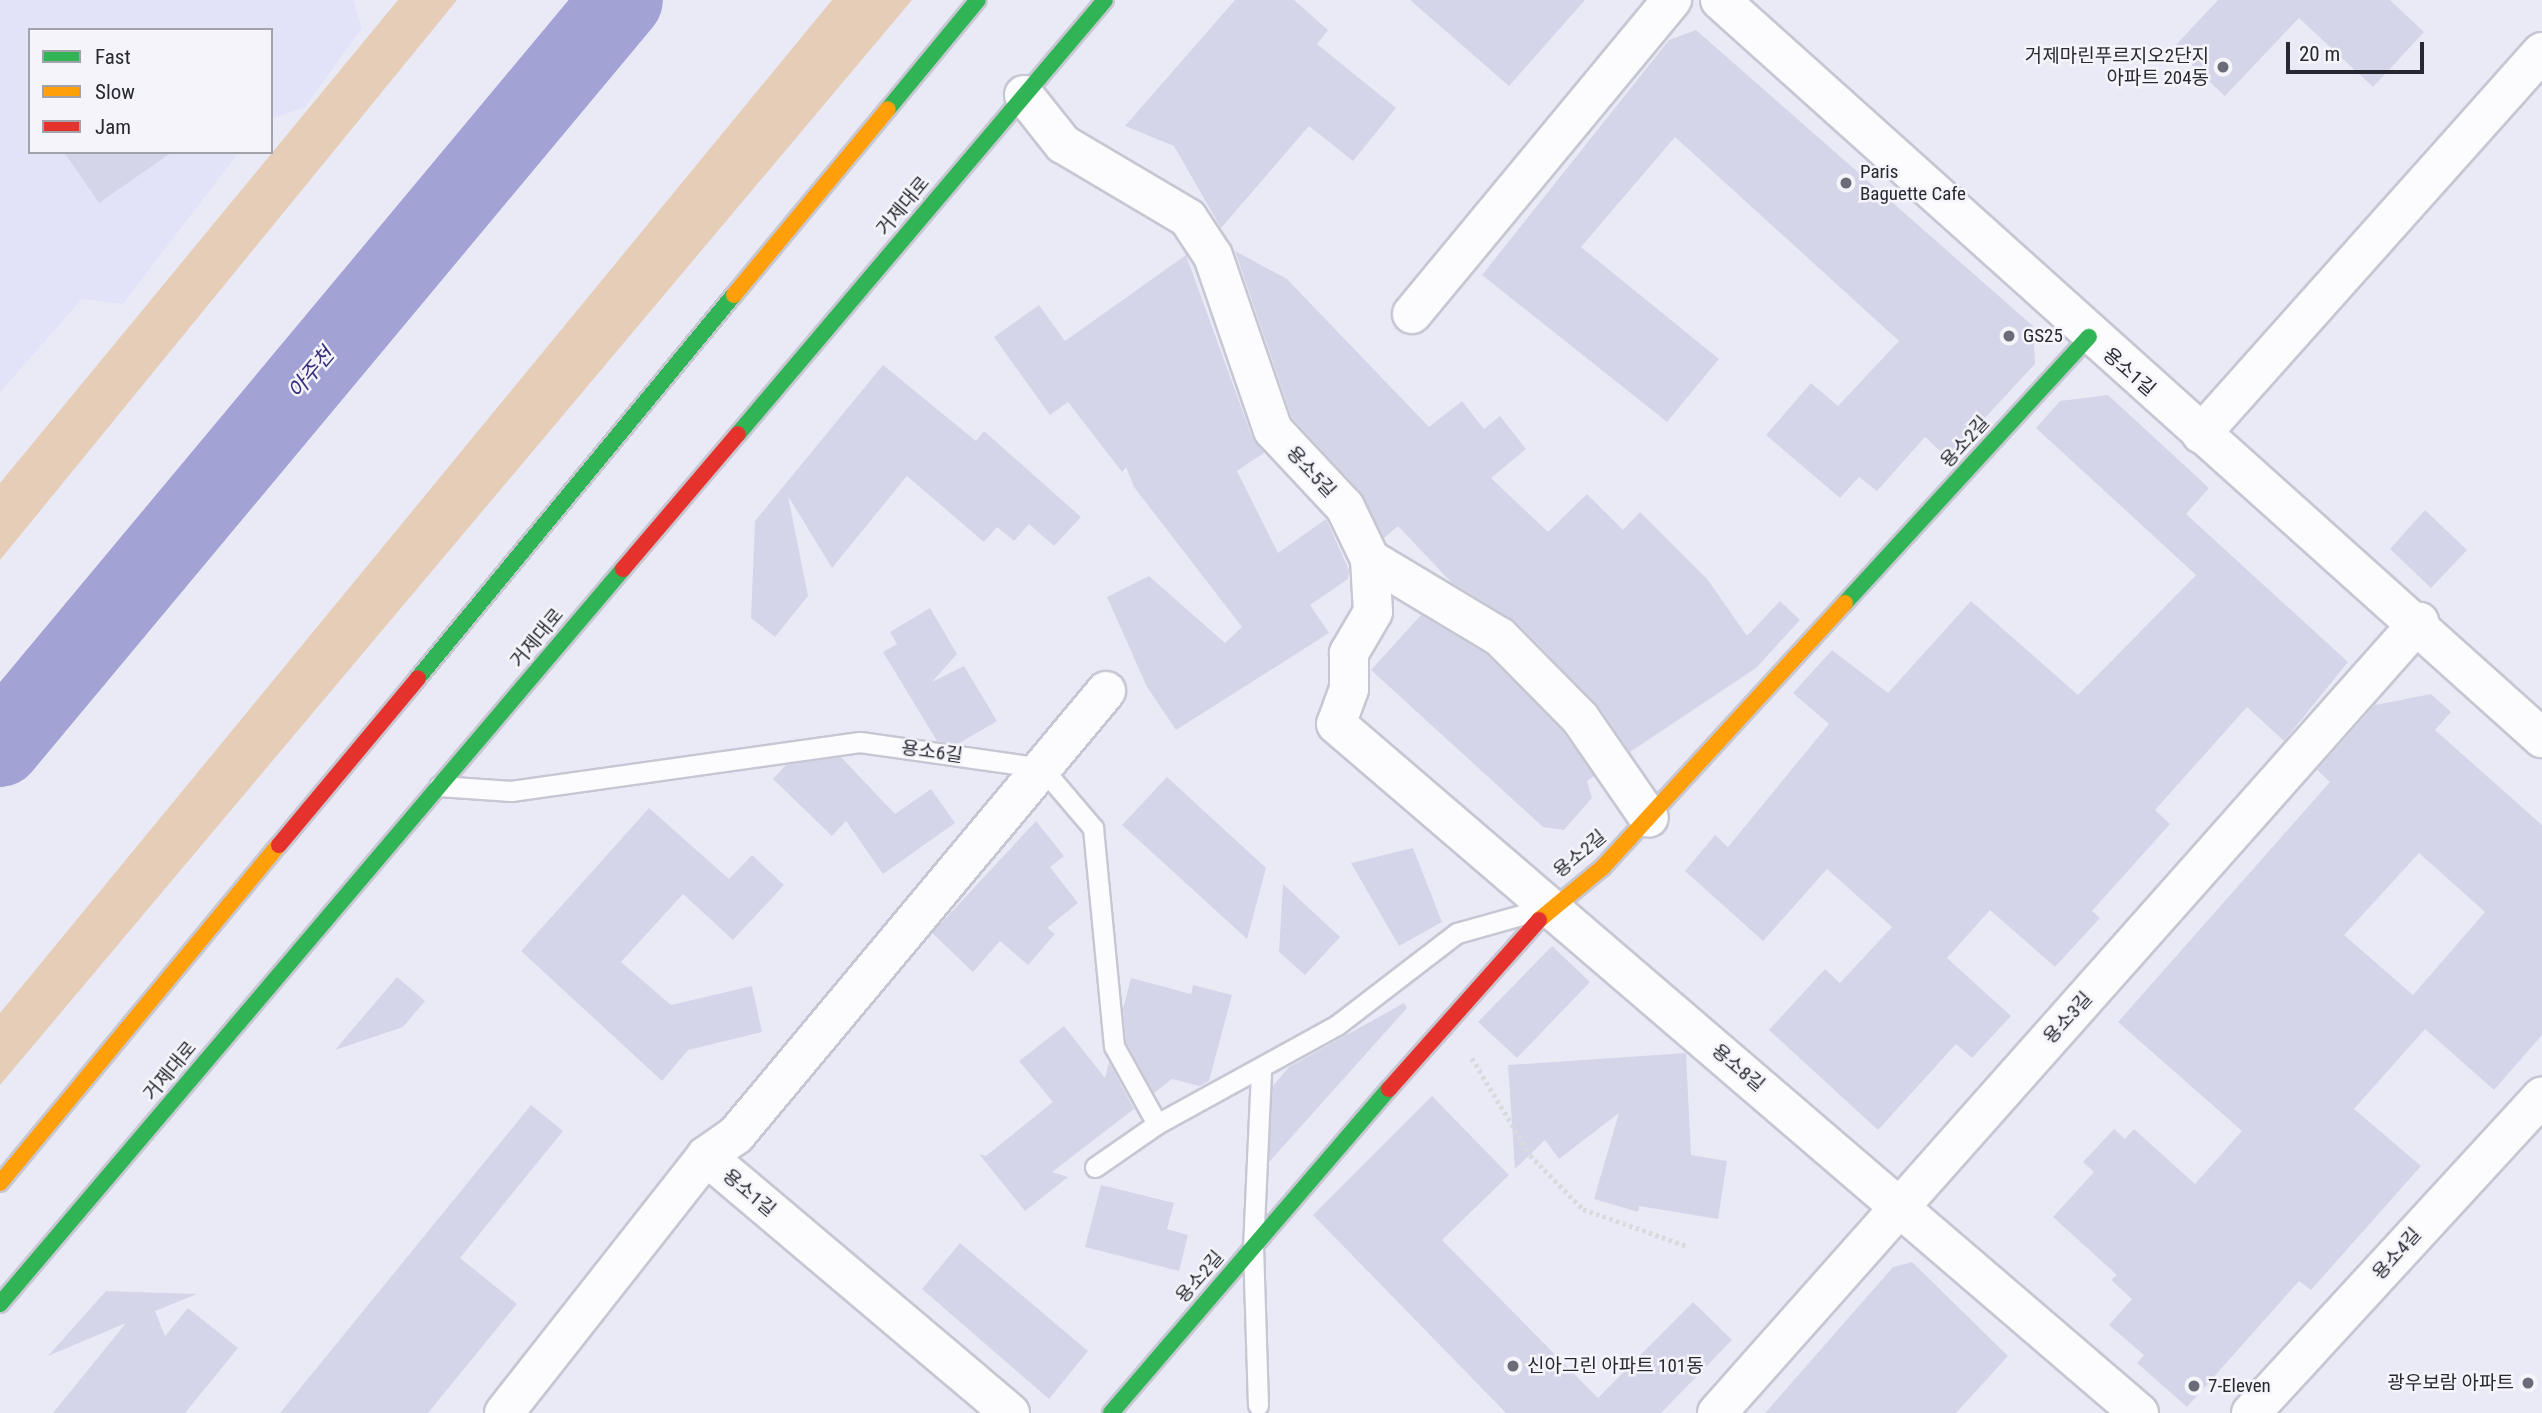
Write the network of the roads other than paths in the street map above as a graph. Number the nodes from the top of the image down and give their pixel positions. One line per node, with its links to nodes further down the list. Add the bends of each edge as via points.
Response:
1 (978, 0): 23 (street)
2 (1105, 0): 6 (street, 거제대로)
3 (1672, 0): 7 (street)
4 (1720, 0): 8 (street, 용소1길)
5 (2542, 52): 9 (street)
6 (1024, 95): 10 (street, 용소5길, via 1063,144 1188,218 1213,256 1273,430 1345,508); 15 (street, 거제대로)
7 (1412, 314)
8 (2089, 337): 9 (street, 용소1길); 16 (street, 용소2길)
9 (2201, 434): 11 (street, 용소1길)
10 (1370, 559): 16 (street, via 1500,637 1580,718); 17 (street, 용소8길, via 1373,612 1349,653 1349,690 1336,724)
11 (2419, 622): 13 (street, 용소1길); 24 (street, 용소3길)
12 (1106, 691): 14 (street)
13 (2542, 738)
14 (1042, 768): 15 (lane, 용소6길, via 860,742 510,791); 20 (lane, via 1093,828 1114,1046); 21 (street, via 736,1135)
15 (439, 786): 26 (street, 거제대로)
16 (1649, 818): 17 (street, 용소2길, via 1603,867)
17 (1548, 908): 18 (lane, via 1457,933 1337,1025); 24 (street, 용소8길); 25 (street, 용소2길)
18 (1261, 1069): 20 (lane); 25 (lane)
19 (2542, 1096): 33 (street, 용소4길)
20 (1157, 1124): 22 (lane)
21 (706, 1157): 28 (street, 용소1길); 29 (street, 용소1길)
22 (1095, 1167)
23 (0, 1183)
24 (1902, 1205): 31 (street, 용소3길); 32 (street, 용소8길)
25 (1253, 1248): 27 (lane); 30 (street, 용소2길)
26 (0, 1304)
27 (1258, 1405)
28 (504, 1413)
29 (1010, 1413)
30 (1111, 1413)
31 (1717, 1413)
32 (2139, 1413)
33 (2251, 1413)

